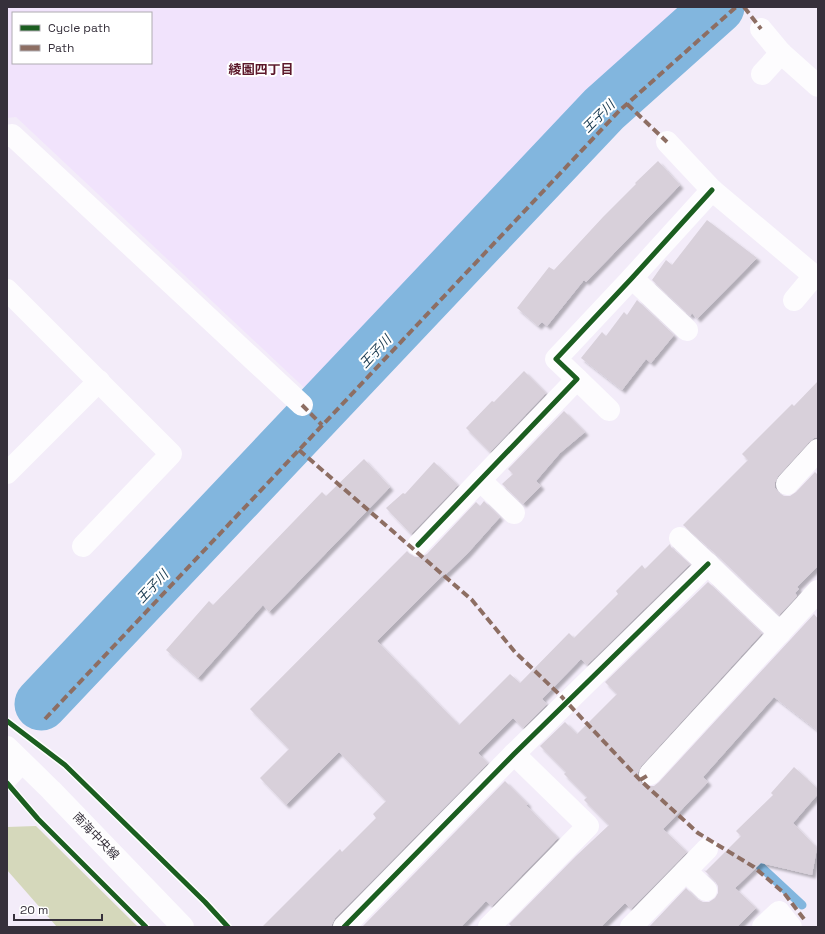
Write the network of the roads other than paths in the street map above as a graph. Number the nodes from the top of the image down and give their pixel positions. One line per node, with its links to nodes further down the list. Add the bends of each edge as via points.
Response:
1 (761, 29): 2 (street)
2 (781, 53): 3 (street); 4 (street)
3 (762, 74)
4 (818, 86)
5 (7, 136): 15 (street, via 12,135)
6 (667, 142): 7 (street)
7 (712, 190): 8 (street); 9 (street)
8 (816, 277): 11 (street)
9 (632, 278): 12 (street); 13 (street, via 556,359)
10 (10, 298): 14 (street)
11 (794, 300)
12 (688, 330)
13 (577, 379): 16 (street); 19 (street)
14 (99, 381): 18 (street); 24 (street, via 171,454)
15 (302, 406)
16 (609, 410)
17 (818, 450): 20 (street)
18 (7, 473)
19 (480, 480): 21 (street); 23 (street)
20 (787, 484)
21 (514, 513)
22 (680, 538): 25 (street)
23 (418, 545)
24 (83, 546)
25 (708, 564): 27 (street); 28 (street)
26 (818, 591): 27 (street)
27 (780, 632): 30 (street)
28 (514, 754): 36 (street); 37 (street, via 588,826)
29 (14, 755): 31 (street); 35 (street, 南海中央線)
30 (650, 774)
31 (7, 778)
32 (707, 849): 33 (street)
33 (686, 871): 34 (street); 38 (street)
34 (706, 890)
35 (183, 927)
36 (344, 927)
37 (489, 927)
38 (631, 927)
39 (763, 927): 40 (street, via 779,912)
40 (791, 927)

